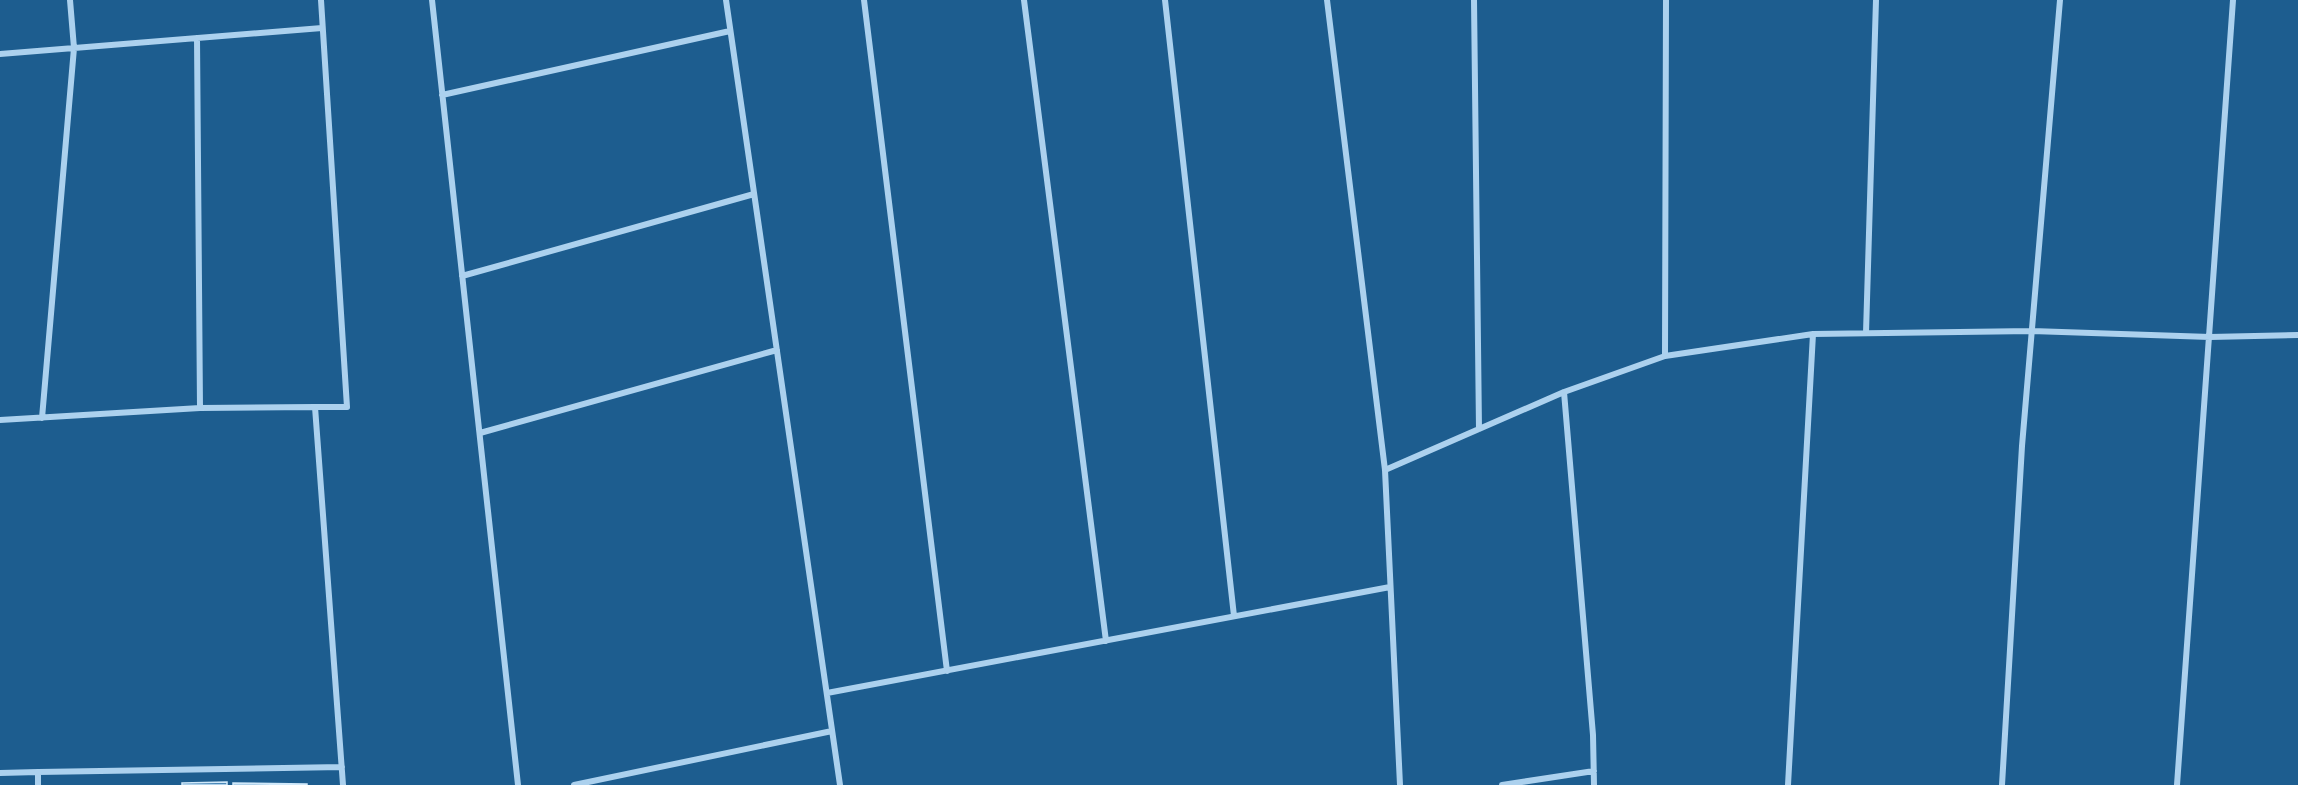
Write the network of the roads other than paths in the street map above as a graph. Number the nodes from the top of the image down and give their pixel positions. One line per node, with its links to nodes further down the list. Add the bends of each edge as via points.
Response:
1 (70, 0): 17 (street)
2 (321, 0): 14 (street)
3 (432, 0): 19 (street)
4 (726, 0): 15 (street)
5 (864, 0): 40 (street)
6 (1024, 0): 39 (street)
7 (1165, 0): 38 (street)
8 (1327, 0): 36 (street)
9 (1474, 0): 34 (street)
10 (1666, 0): 28 (street)
11 (1876, 0): 23 (street)
12 (2060, 0): 22 (street)
13 (2233, 0): 26 (street)
14 (322, 28): 16 (street); 30 (street, via 347,407)
15 (730, 31): 19 (street); 20 (street)
16 (197, 38): 17 (street); 31 (street)
17 (74, 48): 18 (street); 32 (street)
18 (0, 54)
19 (442, 95): 21 (street)
20 (754, 194): 21 (street); 27 (street)
21 (462, 276): 35 (street)
22 (2032, 331): 23 (street); 26 (street); 56 (street)
23 (1866, 333): 24 (street)
24 (1813, 334): 28 (street); 55 (street)
25 (2298, 335): 26 (street)
26 (2210, 337): 57 (street)
27 (777, 350): 35 (street); 41 (street)
28 (1665, 356): 29 (street)
29 (1564, 392): 34 (street); 44 (street)
30 (315, 407): 31 (street); 43 (street)
31 (200, 408): 32 (street)
32 (42, 418): 33 (street)
33 (0, 420)
34 (1479, 429): 36 (street)
35 (480, 433): 49 (street)
36 (1385, 470): 37 (street)
37 (1390, 586): 38 (street); 52 (street)
38 (1234, 616): 39 (street)
39 (1106, 641): 40 (street)
40 (947, 671): 41 (street)
41 (826, 693): 42 (street)
42 (832, 731): 50 (street); 51 (street)
43 (342, 767): 45 (street); 48 (street)
44 (1594, 771): 53 (street); 54 (street)
45 (38, 772): 46 (street); 47 (street)
46 (0, 773)
47 (38, 785)
48 (343, 785)
49 (518, 785)
50 (573, 785)
51 (840, 785)
52 (1400, 785)
53 (1502, 785)
54 (1594, 785)
55 (1788, 785)
56 (2002, 785)
57 (2177, 785)

